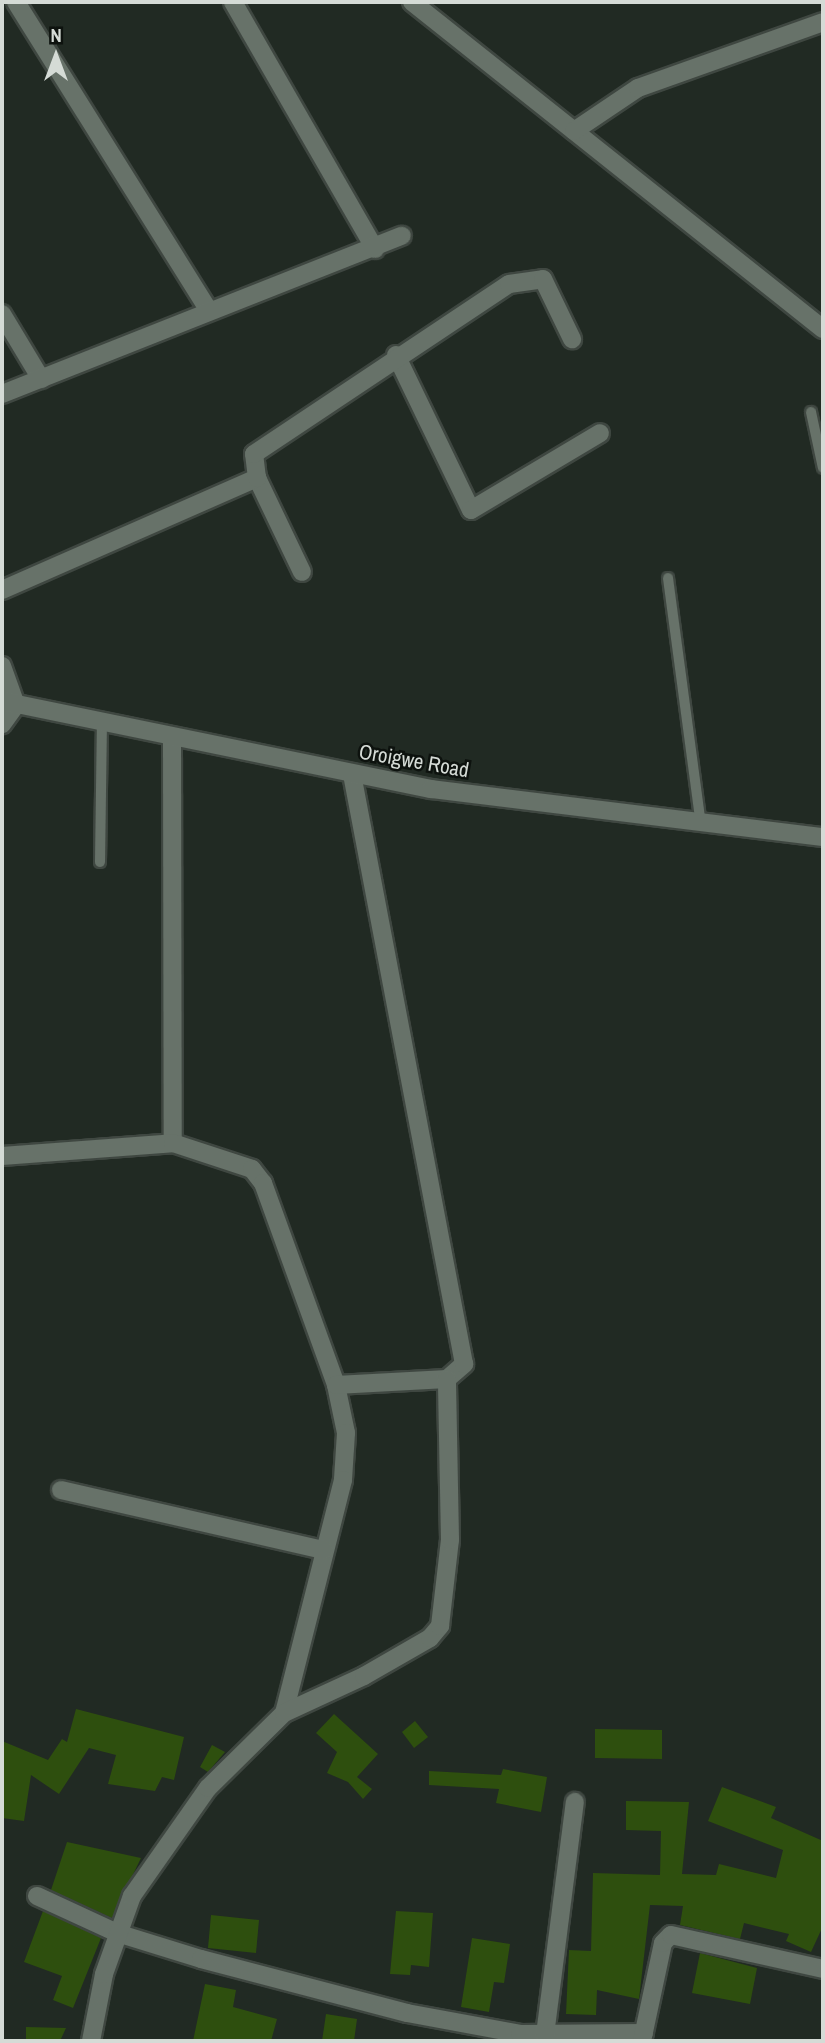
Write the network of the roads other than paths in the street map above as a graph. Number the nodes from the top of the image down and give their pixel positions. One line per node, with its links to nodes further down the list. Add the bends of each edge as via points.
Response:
1 (16, 2): 8 (street)
2 (233, 2): 7 (street)
3 (412, 2): 5 (street)
4 (823, 22): 5 (street, via 638,88)
5 (574, 131): 10 (street)
6 (402, 236): 7 (street)
7 (375, 249): 8 (street)
8 (209, 311): 13 (street)
9 (2, 314): 13 (street)
10 (823, 329)
11 (572, 339): 12 (street, via 549,287 530,276)
12 (396, 355): 16 (street, via 471,510); 18 (street, via 254,454)
13 (41, 379): 14 (street)
14 (2, 394)
15 (811, 412): 17 (lane)
16 (600, 433)
17 (823, 468)
18 (257, 478): 19 (street); 21 (street)
19 (302, 572)
20 (668, 578): 28 (lane)
21 (2, 590)
22 (2, 666): 23 (street)
23 (9, 703): 24 (street, Oroigwe Road); 25 (street)
24 (102, 722): 26 (street, Oroigwe Road); 30 (lane)
25 (2, 724)
26 (172, 737): 27 (street, Oroigwe Road); 31 (street)
27 (352, 774): 28 (street, Oroigwe Road); 33 (street, via 462,1346 462,1371)
28 (701, 825): 29 (street, Oroigwe Road)
29 (823, 837)
30 (100, 862)
31 (173, 1143): 32 (street); 34 (street, via 257,1172)
32 (2, 1156)
33 (447, 1379): 34 (street); 37 (street, via 450,1540 440,1626 430,1638 364,1676)
34 (336, 1385): 36 (street, via 346,1455)
35 (61, 1490): 36 (street)
36 (324, 1550): 37 (street)
37 (284, 1713): 40 (street, via 208,1788 148,1871)
38 (575, 1802): 42 (street)
39 (37, 1896): 40 (street)
40 (117, 1933): 42 (street, via 322,1993 483,2029); 44 (street)
41 (823, 1969): 43 (street, via 671,1935 663,1943)
42 (545, 2035): 43 (street)
43 (643, 2037)
44 (91, 2041)

